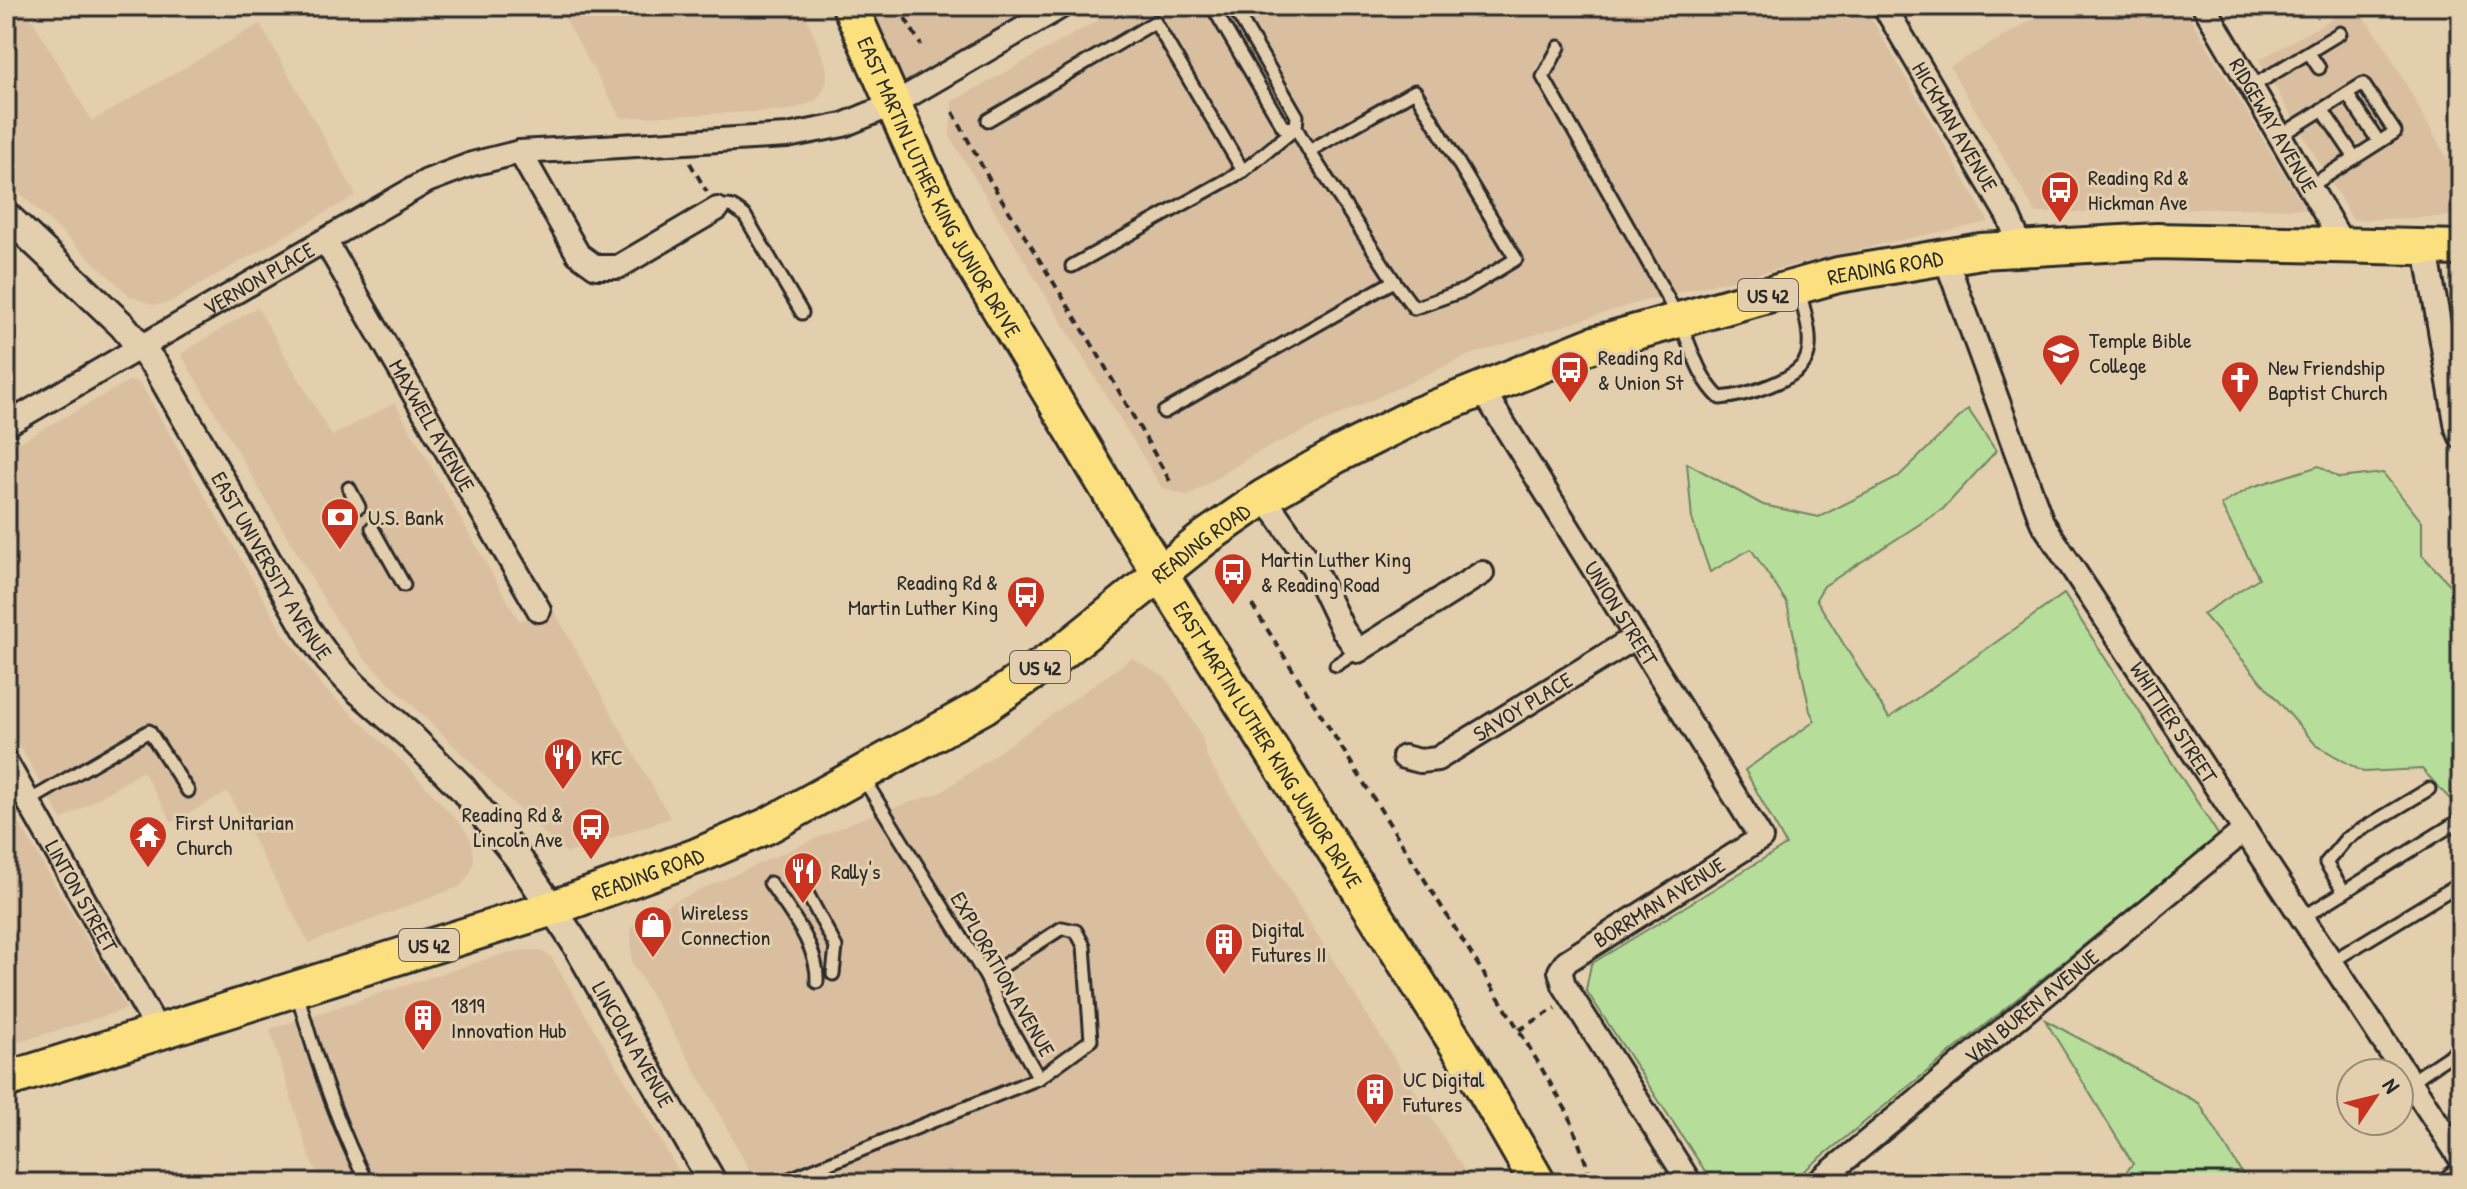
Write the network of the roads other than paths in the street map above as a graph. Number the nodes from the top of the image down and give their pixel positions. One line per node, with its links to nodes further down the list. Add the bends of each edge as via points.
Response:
1 (850, 6): 13 (main road, EAST MARTIN LUTHER KING JUNIOR DRIVE)
2 (1062, 6): 13 (street, VERNON PLACE)
3 (1212, 6): 16 (lane, via 1283,127)
4 (1233, 6): 16 (lane, via 1297,116)
5 (1884, 6): 29 (street, HICKMAN AVENUE, via 2008,216)
6 (2204, 6): 11 (street, RIDGEWAY AVENUE)
7 (2340, 33): 9 (lane)
8 (1559, 47): 36 (lane, via 1543,77)
9 (2309, 53): 10 (lane); 11 (lane)
10 (2319, 68)
11 (2251, 87): 17 (street, RIDGEWAY AVENUE)
12 (2339, 96): 14 (lane); 18 (lane); 18 (lane, via 2363,84 2395,132)
13 (894, 104): 20 (street, VERNON PLACE, via 843,125 797,134); 47 (main road, EAST MARTIN LUTHER KING JUNIOR DRIVE, via 957,238)
14 (2322, 109): 17 (lane); 21 (lane)
15 (988, 120): 22 (lane, via 1155,22)
16 (1296, 128): 19 (lane); 22 (lane)
17 (2280, 136): 23 (street, RIDGEWAY AVENUE)
18 (2379, 142): 21 (lane)
19 (1309, 151): 33 (lane); 33 (lane, via 1415,91 1516,259 1465,290 1414,308)
20 (520, 152): 24 (street, via 578,254 596,267 618,267); 26 (street, VERNON PLACE, via 427,181)
21 (2355, 158): 23 (lane)
22 (1243, 171): 32 (lane)
23 (2309, 187): 27 (street, RIDGEWAY AVENUE)
24 (712, 200): 35 (lane, via 734,206 745,216)
25 (6, 215): 37 (street, EAST UNIVERSITY AVENUE)
26 (326, 242): 37 (street, VERNON PLACE); 49 (street, MAXWELL AVENUE)
27 (2343, 244): 29 (main road, READING ROAD / US 42, via 2157,241); 30 (main road, READING ROAD / US 42)
28 (2461, 248): 30 (main road, READING ROAD / US 42)
29 (2022, 249): 31 (main road, READING ROAD / US 42)
30 (2426, 249): 41 (street)
31 (1945, 257): 34 (main road, READING ROAD / US 42); 60 (street, WHITTIER STREET, via 2042,522)
32 (1072, 266)
33 (1394, 281): 39 (lane)
34 (1798, 286): 36 (main road, READING ROAD / US 42); 36 (lane, via 1808,336 1808,355 1801,368 1772,385 1733,397 1720,398 1708,387)
35 (802, 313)
36 (1679, 320): 38 (main road, READING ROAD / US 42, via 1594,344)
37 (141, 346): 40 (street, VERNON PLACE); 66 (street, EAST UNIVERSITY AVENUE, via 329,660 472,799)
38 (1482, 389): 43 (main road, READING ROAD / US 42, via 1381,432); 50 (street, UNION STREET)
39 (1164, 412)
40 (6, 425)
41 (2461, 437)
42 (349, 488): 44 (lane)
43 (1264, 497): 47 (main road, READING ROAD / US 42); 51 (street, via 1313,567)
44 (359, 507)
45 (372, 528): 48 (lane)
46 (1482, 573): 51 (street)
47 (1162, 574): 55 (main road, READING ROAD / US 42, via 984,706); 85 (main road, EAST MARTIN LUTHER KING JUNIOR DRIVE, via 1473,1070)
48 (404, 585)
49 (539, 610)
50 (1636, 637): 53 (street, SAVOY PLACE, via 1437,759); 61 (street, UNION STREET)
51 (1358, 651): 52 (lane)
52 (1336, 665)
53 (1404, 757)
54 (6, 762): 58 (street, LINTON STREET)
55 (862, 776): 66 (main road, READING ROAD / US 42, via 697,856); 70 (lane, EXPLORATION AVENUE)
56 (2429, 789): 65 (lane, via 2346,839 2326,863)
57 (188, 791): 58 (lane, via 149,731)
58 (29, 801): 73 (street, LINTON STREET)
59 (2461, 829): 65 (lane, via 2457,822)
60 (2245, 830): 67 (street, WHITTIER STREET); 87 (street, VAN BUREN AVENUE)
61 (1761, 838): 86 (street, BORRMAN AVENUE, via 1567,961 1560,971)
62 (798, 868): 69 (lane, via 836,947)
63 (770, 883): 71 (lane, via 814,955)
64 (2461, 883): 68 (lane)
65 (2344, 892): 67 (lane)
66 (553, 908): 72 (main road, READING ROAD / US 42); 83 (street, LINCOLN AVENUE)
67 (2302, 918): 68 (street, WHITTIER STREET)
68 (2331, 962): 75 (street, WHITTIER STREET)
69 (833, 974)
70 (986, 977): 76 (lane, EXPLORATION AVENUE); 76 (lane, via 1062,928 1076,931 1084,946 1091,1040)
71 (817, 982)
72 (296, 988): 73 (main road, READING ROAD / US 42); 82 (lane, via 341,1128)
73 (158, 1031): 78 (main road, READING ROAD / US 42)
74 (2461, 1048): 77 (lane)
75 (2394, 1057)
76 (1039, 1078): 84 (lane, EXPLORATION AVENUE)
77 (2415, 1079)
78 (6, 1080)
79 (2415, 1090): 80 (street, WHITTIER STREET)
80 (2461, 1159)
81 (2461, 1173): 88 (street)
82 (367, 1183)
83 (713, 1183)
84 (780, 1183)
85 (1538, 1183)
86 (1690, 1183)
87 (1817, 1183)
88 (2448, 1183)

